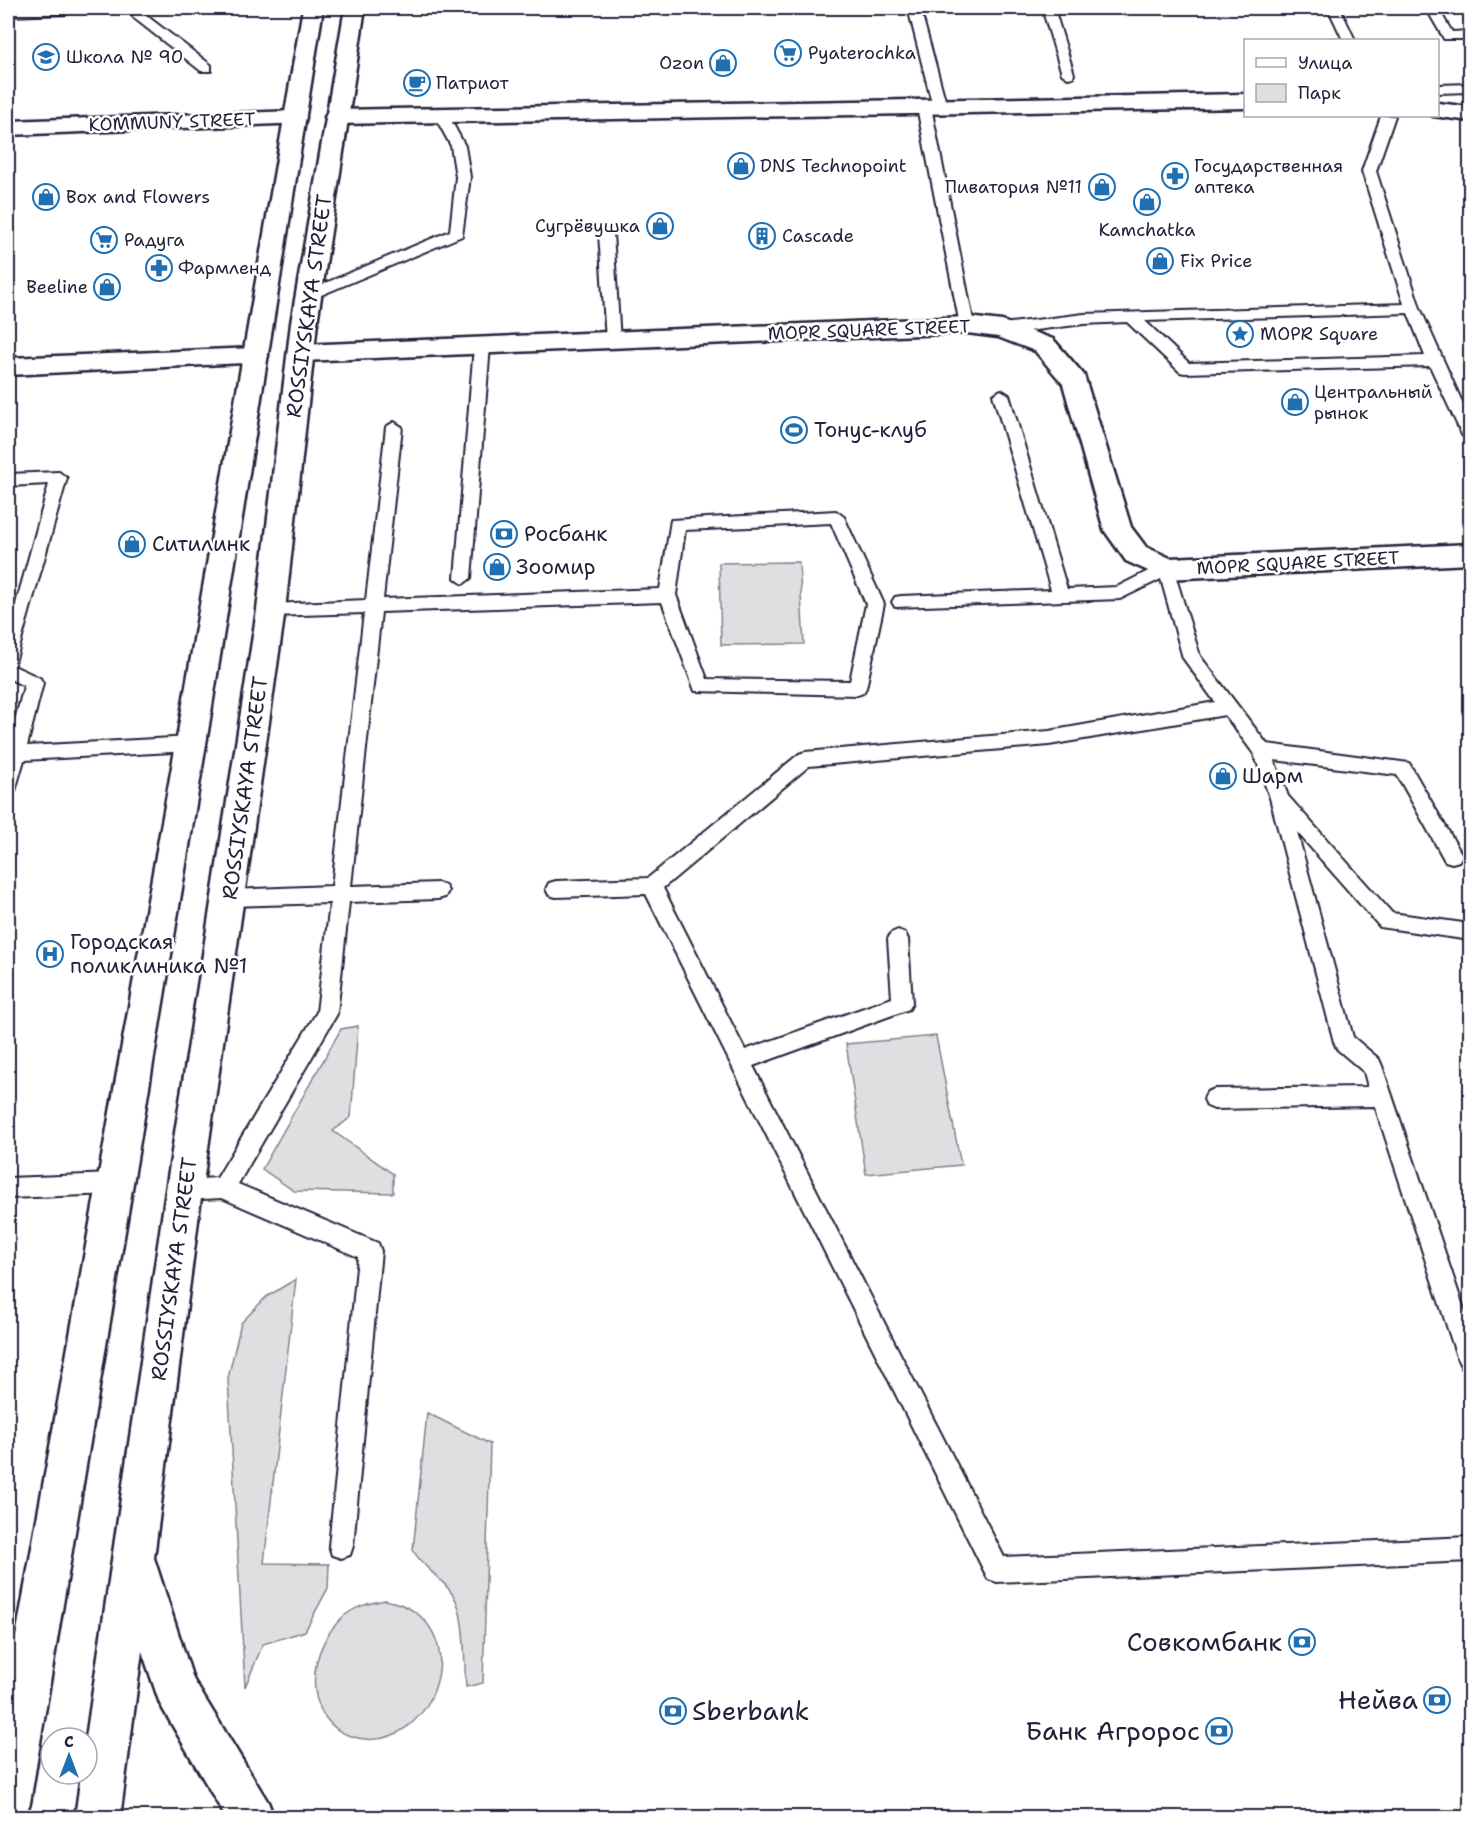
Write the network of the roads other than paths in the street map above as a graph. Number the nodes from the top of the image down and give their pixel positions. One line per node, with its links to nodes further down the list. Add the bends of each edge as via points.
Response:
1 (70, 8): 9 (lane)
2 (134, 8): 12 (lane)
3 (312, 8): 23 (main road, ROSSIYSKAYA STREET)
4 (355, 8): 21 (main road, ROSSIYSKAYA STREET)
5 (914, 8): 17 (lane)
6 (1048, 8): 13 (lane)
7 (1334, 8): 11 (lane)
8 (1432, 8): 10 (lane, via 1448,36)
9 (8, 12)
10 (1470, 35)
11 (1349, 39)
12 (206, 68)
13 (1068, 74)
14 (1470, 88): 15 (lane)
15 (1439, 89)
16 (1244, 101): 17 (main road)
17 (932, 107): 20 (main road); 29 (lane)
18 (1439, 111): 19 (main road)
19 (1470, 114)
20 (441, 115): 21 (main road); 26 (lane, via 458,146 463,177 457,233)
21 (336, 117): 23 (main road, KOMMUNY STREET); 26 (main road, ROSSIYSKAYA STREET)
22 (1388, 117): 27 (lane, via 1369,171)
23 (295, 118): 24 (main road, KOMMUNY STREET); 34 (main road, ROSSIYSKAYA STREET)
24 (8, 128)
25 (606, 232): 31 (lane)
26 (309, 295): 33 (main road, ROSSIYSKAYA STREET)
27 (1413, 308): 28 (lane); 35 (lane)
28 (1131, 317): 30 (lane); 35 (lane, via 1185,368)
29 (967, 325): 30 (main road, MOPR SQUARE STREET); 31 (main road, MOPR SQUARE STREET)
30 (1002, 329): 42 (main road, MOPR SQUARE STREET, via 1044,345 1075,381 1118,530 1136,554)
31 (613, 340): 32 (main road, MOPR SQUARE STREET)
32 (482, 346): 33 (main road, MOPR SQUARE STREET); 43 (lane)
33 (301, 353): 34 (main road); 48 (main road, ROSSIYSKAYA STREET)
34 (255, 356): 36 (main road); 52 (main road, ROSSIYSKAYA STREET)
35 (1435, 361): 39 (lane)
36 (8, 367)
37 (1000, 395): 45 (lane)
38 (393, 428): 47 (lane)
39 (1470, 435)
40 (8, 480): 49 (lane, via 59,478)
41 (1470, 555): 42 (main road, MOPR SQUARE STREET)
42 (1166, 569): 45 (lane, via 1120,593); 51 (lane, via 1192,658)
43 (463, 578)
44 (668, 595): 44 (lane, via 701,686 857,688 875,604 836,517 677,524); 47 (lane)
45 (1061, 596): 46 (lane)
46 (901, 602)
47 (376, 605): 48 (lane); 61 (lane)
48 (271, 609): 62 (main road, ROSSIYSKAYA STREET)
49 (8, 662)
50 (8, 671): 54 (lane, via 34,683)
51 (1229, 707): 53 (lane); 58 (lane, via 1048,738 805,759)
52 (191, 744): 54 (lane); 68 (main road, ROSSIYSKAYA STREET)
53 (1262, 751): 56 (lane); 57 (lane, via 1403,768)
54 (12, 754): 55 (lane)
55 (8, 786)
56 (1279, 798): 63 (lane, via 1387,921); 66 (lane, via 1344,1042 1372,1066)
57 (1452, 855)
58 (652, 886): 59 (lane); 65 (lane)
59 (556, 889)
60 (438, 891): 61 (lane)
61 (342, 894): 62 (lane); 70 (lane, via 327,1014)
62 (229, 898): 71 (main road, ROSSIYSKAYA STREET)
63 (1470, 932)
64 (898, 939): 65 (lane, via 903,1004)
65 (740, 1060): 74 (lane, via 997,1570)
66 (1381, 1096): 67 (lane); 72 (lane)
67 (1214, 1099)
68 (113, 1184): 69 (lane); 76 (main road, ROSSIYSKAYA STREET)
69 (8, 1188)
70 (223, 1188): 71 (lane); 73 (lane, via 370,1251)
71 (184, 1190): 75 (main road, ROSSIYSKAYA STREET)
72 (1470, 1360)
73 (341, 1546)
74 (1470, 1549)
75 (133, 1554): 77 (main road, ROSSIYSKAYA STREET); 78 (main road, via 175,1689)
76 (8, 1803)
77 (98, 1818)
78 (252, 1818)

